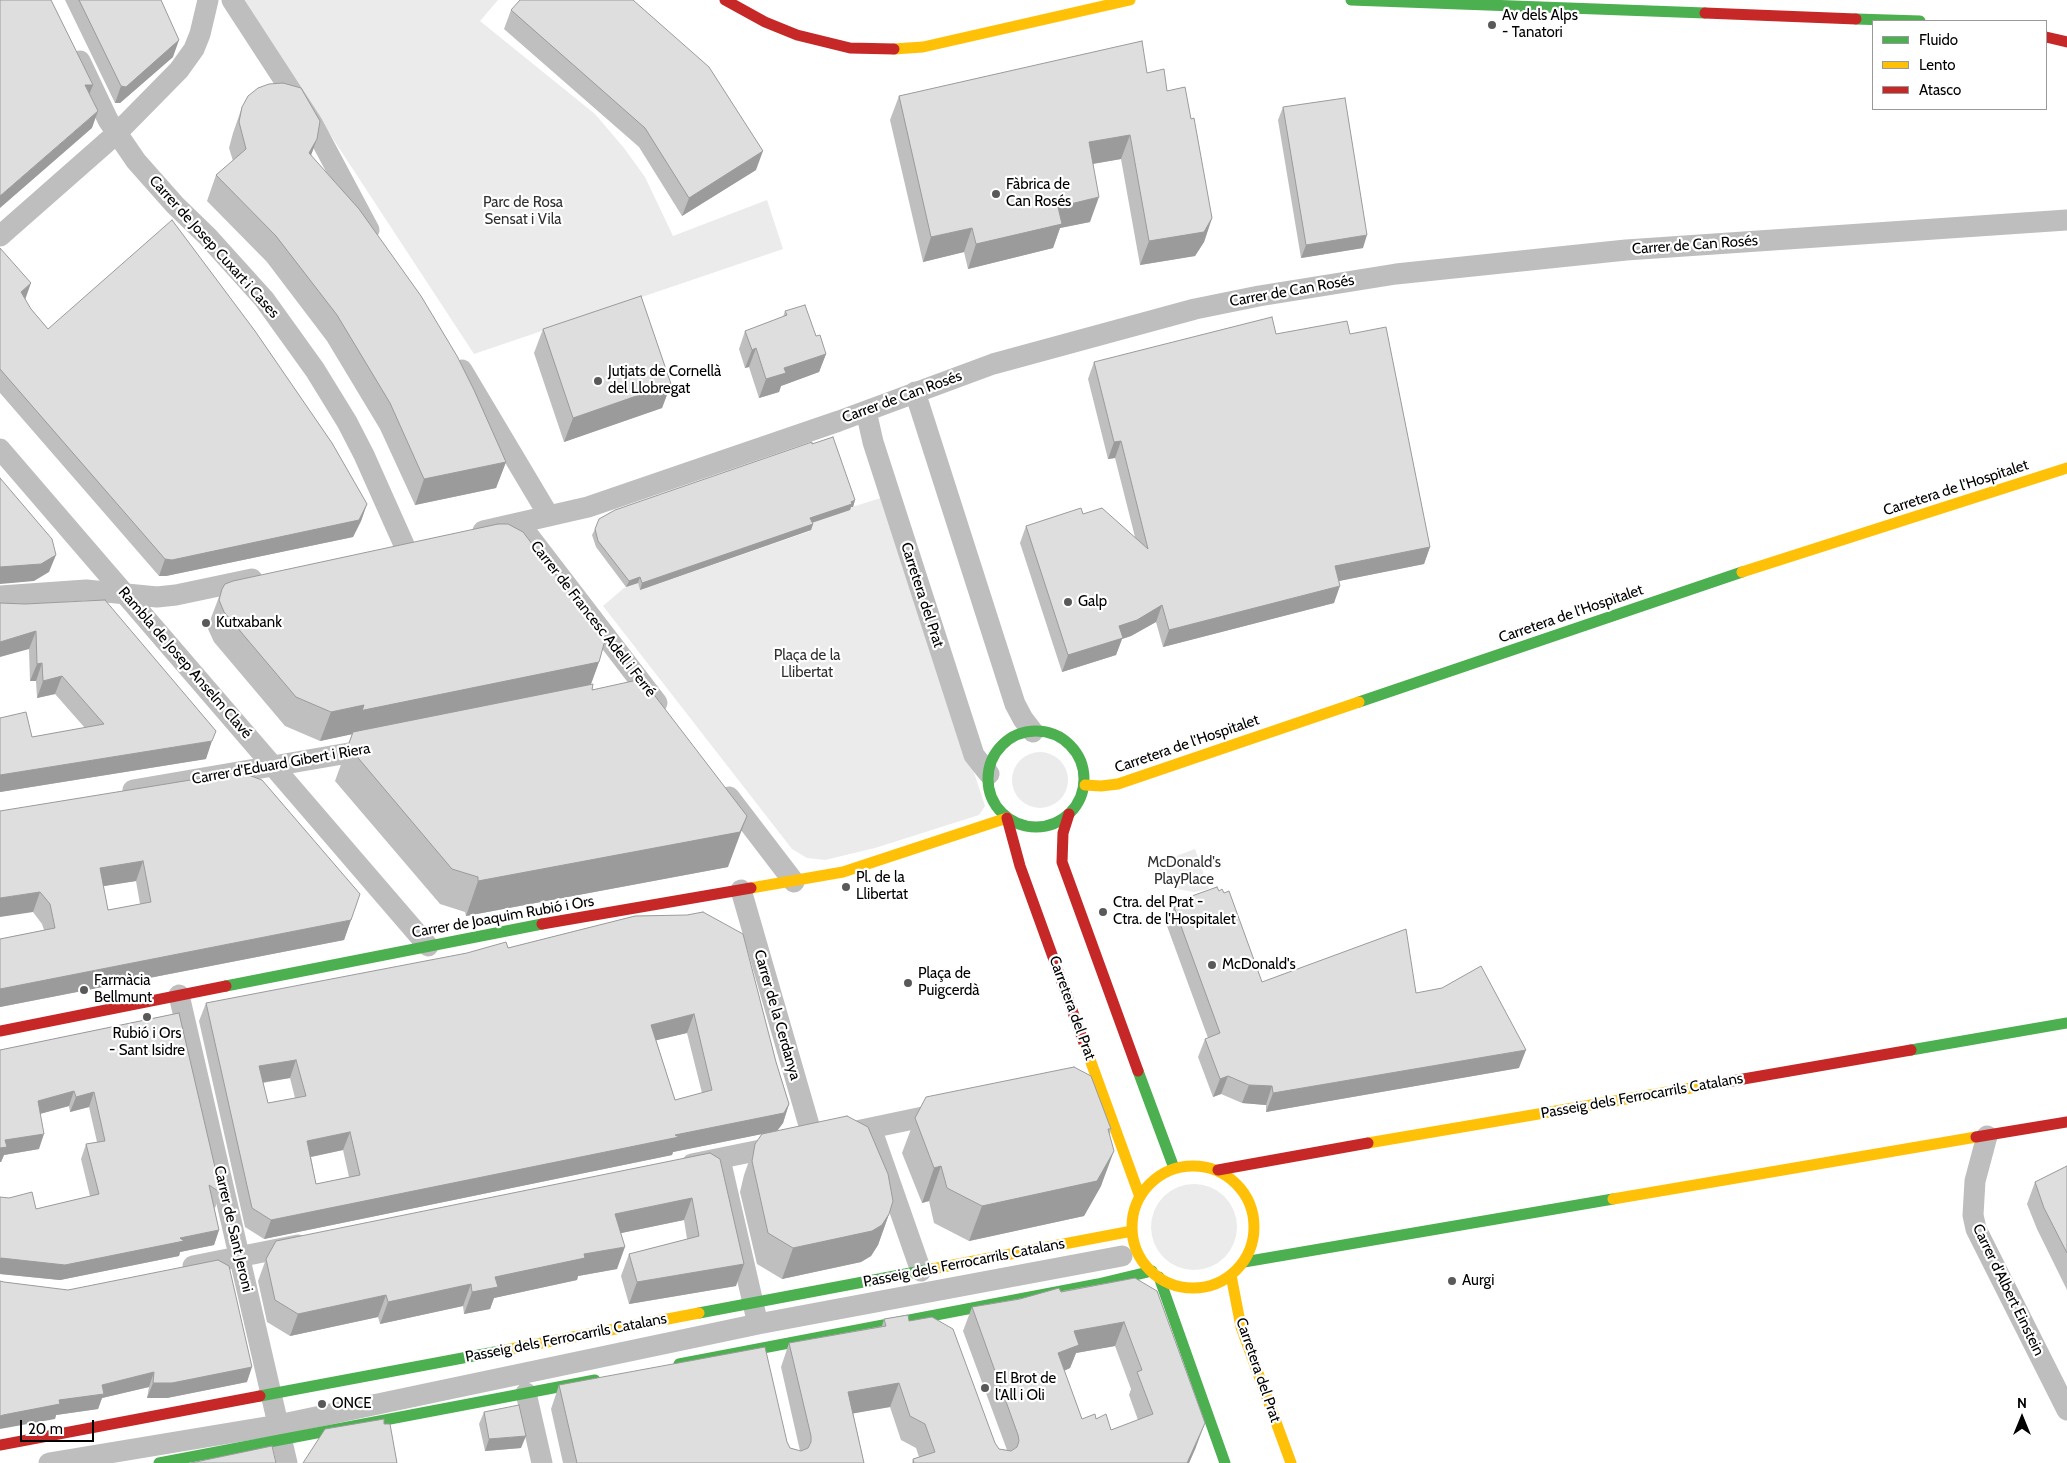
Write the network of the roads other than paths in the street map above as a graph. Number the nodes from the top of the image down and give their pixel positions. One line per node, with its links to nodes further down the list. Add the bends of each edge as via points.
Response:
1 (208, 0): 10 (street, via 194,49 179,70)
2 (232, 0): 13 (street, via 312,123)
3 (725, 0): 4 (street, via 765,22 806,37 850,48 887,49 924,47)
4 (1130, 0)
5 (1351, 0): 6 (street)
6 (1893, 20)
7 (2047, 37): 8 (street)
8 (2067, 42)
9 (71, 43): 10 (street, Carrer de Josep Cuxart i Cases)
10 (116, 134): 12 (street); 22 (street, Carrer de Josep Cuxart i Cases, via 175,205 264,299 343,414 415,545)
11 (2067, 220): 15 (street, Carrer de Can Rosés, via 1626,250 1369,278 1195,309 993,364)
12 (0, 236)
13 (381, 248)
14 (452, 354): 19 (street)
15 (914, 392): 16 (street, Carrer de Can Rosés); 27 (street, via 1015,704)
16 (866, 410): 19 (street, Carrer de Can Rosés, via 588,507); 30 (street, Carretera del Prat, via 873,442 974,755)
17 (0, 449): 24 (street, Rambla de Josep Anselm Clavé)
18 (2067, 468): 32 (street, Carretera de l'Hospitalet, via 1721,579 1118,784)
19 (549, 516): 20 (street, Carrer de Can Rosés)
20 (519, 523): 21 (street, Carrer de Can Rosés); 26 (street, Carrer de Francesc Adell i Ferré, via 639,694)
21 (462, 536)
22 (385, 552)
23 (273, 575): 24 (street, via 176,595 149,597)
24 (125, 594): 25 (street, via 86,590); 29 (street, Rambla de Josep Anselm Clavé)
25 (0, 596)
26 (667, 715)
27 (1034, 732): 30 (street, via 1016,735 1006,741 991,760); 32 (street, via 1048,733 1074,749 1082,765)
28 (395, 744): 29 (street, Carrer d'Eduard Gibert i Riera)
29 (273, 766): 33 (street, Carrer d'Eduard Gibert i Riera); 38 (street, Rambla de Josep Anselm Clavé)
30 (989, 774): 35 (street, via 993,800)
31 (715, 779): 36 (street)
32 (1085, 785): 34 (street)
33 (114, 793)
34 (1069, 814): 35 (street, via 1058,822 1036,827 1023,826); 49 (street, via 1061,846 1062,862)
35 (1007, 818): 36 (street, Carrer de Joaquim Rubió i Ors, via 843,872); 51 (street, Carretera del Prat, via 1089,1083)
36 (794, 882): 37 (street, Carrer de Joaquim Rubió i Ors)
37 (741, 890): 38 (street, Carrer de Joaquim Rubió i Ors); 46 (street, Carrer de la Cerdanya)
38 (428, 946): 39 (street, Carrer de Joaquim Rubió i Ors)
39 (179, 995): 41 (street, Carrer de Joaquim Rubió i Ors); 55 (street, Carrer de Sant Jeroni)
40 (2067, 1023): 50 (street, Passeig dels Ferrocarrils Catalans)
41 (0, 1031)
42 (966, 1108): 44 (street)
43 (2067, 1122): 45 (street)
44 (871, 1128): 46 (street); 58 (street)
45 (1987, 1136): 56 (street); 68 (street, Carrer d'Albert Einstein, via 1975,1181 1973,1215 1976,1229)
46 (814, 1139): 47 (street)
47 (720, 1159): 48 (street); 61 (street)
48 (672, 1168)
49 (1174, 1168): 50 (street, via 1204,1166); 51 (street, via 1155,1180)
50 (1218, 1170): 56 (street, via 1241,1188 1254,1214 1255,1231)
51 (1140, 1197): 52 (street, via 1135,1207)
52 (1132, 1231): 58 (street, Passeig dels Ferrocarrils Catalans); 59 (street, via 1137,1251)
53 (316, 1241): 55 (street)
54 (1122, 1256): 62 (street, Passeig dels Ferrocarrils Catalans)
55 (240, 1257): 57 (street); 67 (street, Carrer de Sant Jeroni)
56 (1244, 1262): 60 (street)
57 (173, 1270)
58 (921, 1271): 61 (street, Passeig dels Ferrocarrils Catalans)
59 (1155, 1274): 60 (street, via 1176,1285 1195,1288 1214,1285); 63 (street, via 1098,1284 947,1323); 75 (street)
60 (1231, 1275): 76 (street, Carretera del Prat, via 1241,1327)
61 (753, 1303): 62 (street); 67 (street, Passeig dels Ferrocarrils Catalans)
62 (758, 1324): 63 (street); 69 (street, Passeig dels Ferrocarrils Catalans)
63 (765, 1356): 64 (street)
64 (672, 1365)
65 (604, 1378): 66 (street, Passeig dels Ferrocarrils Catalans)
66 (526, 1393): 69 (street, Passeig dels Ferrocarrils Catalans); 74 (street)
67 (271, 1394): 69 (street, Carrer de Sant Jeroni); 70 (street, Passeig dels Ferrocarrils Catalans)
68 (2067, 1410)
69 (280, 1432): 71 (street, Passeig dels Ferrocarrils Catalans); 72 (street, Passeig dels Ferrocarrils Catalans); 73 (street, Carrer de Sant Jeroni)
70 (0, 1445)
71 (49, 1463)
72 (159, 1463)
73 (288, 1463)
74 (542, 1463)
75 (1226, 1463)
76 (1291, 1463)

